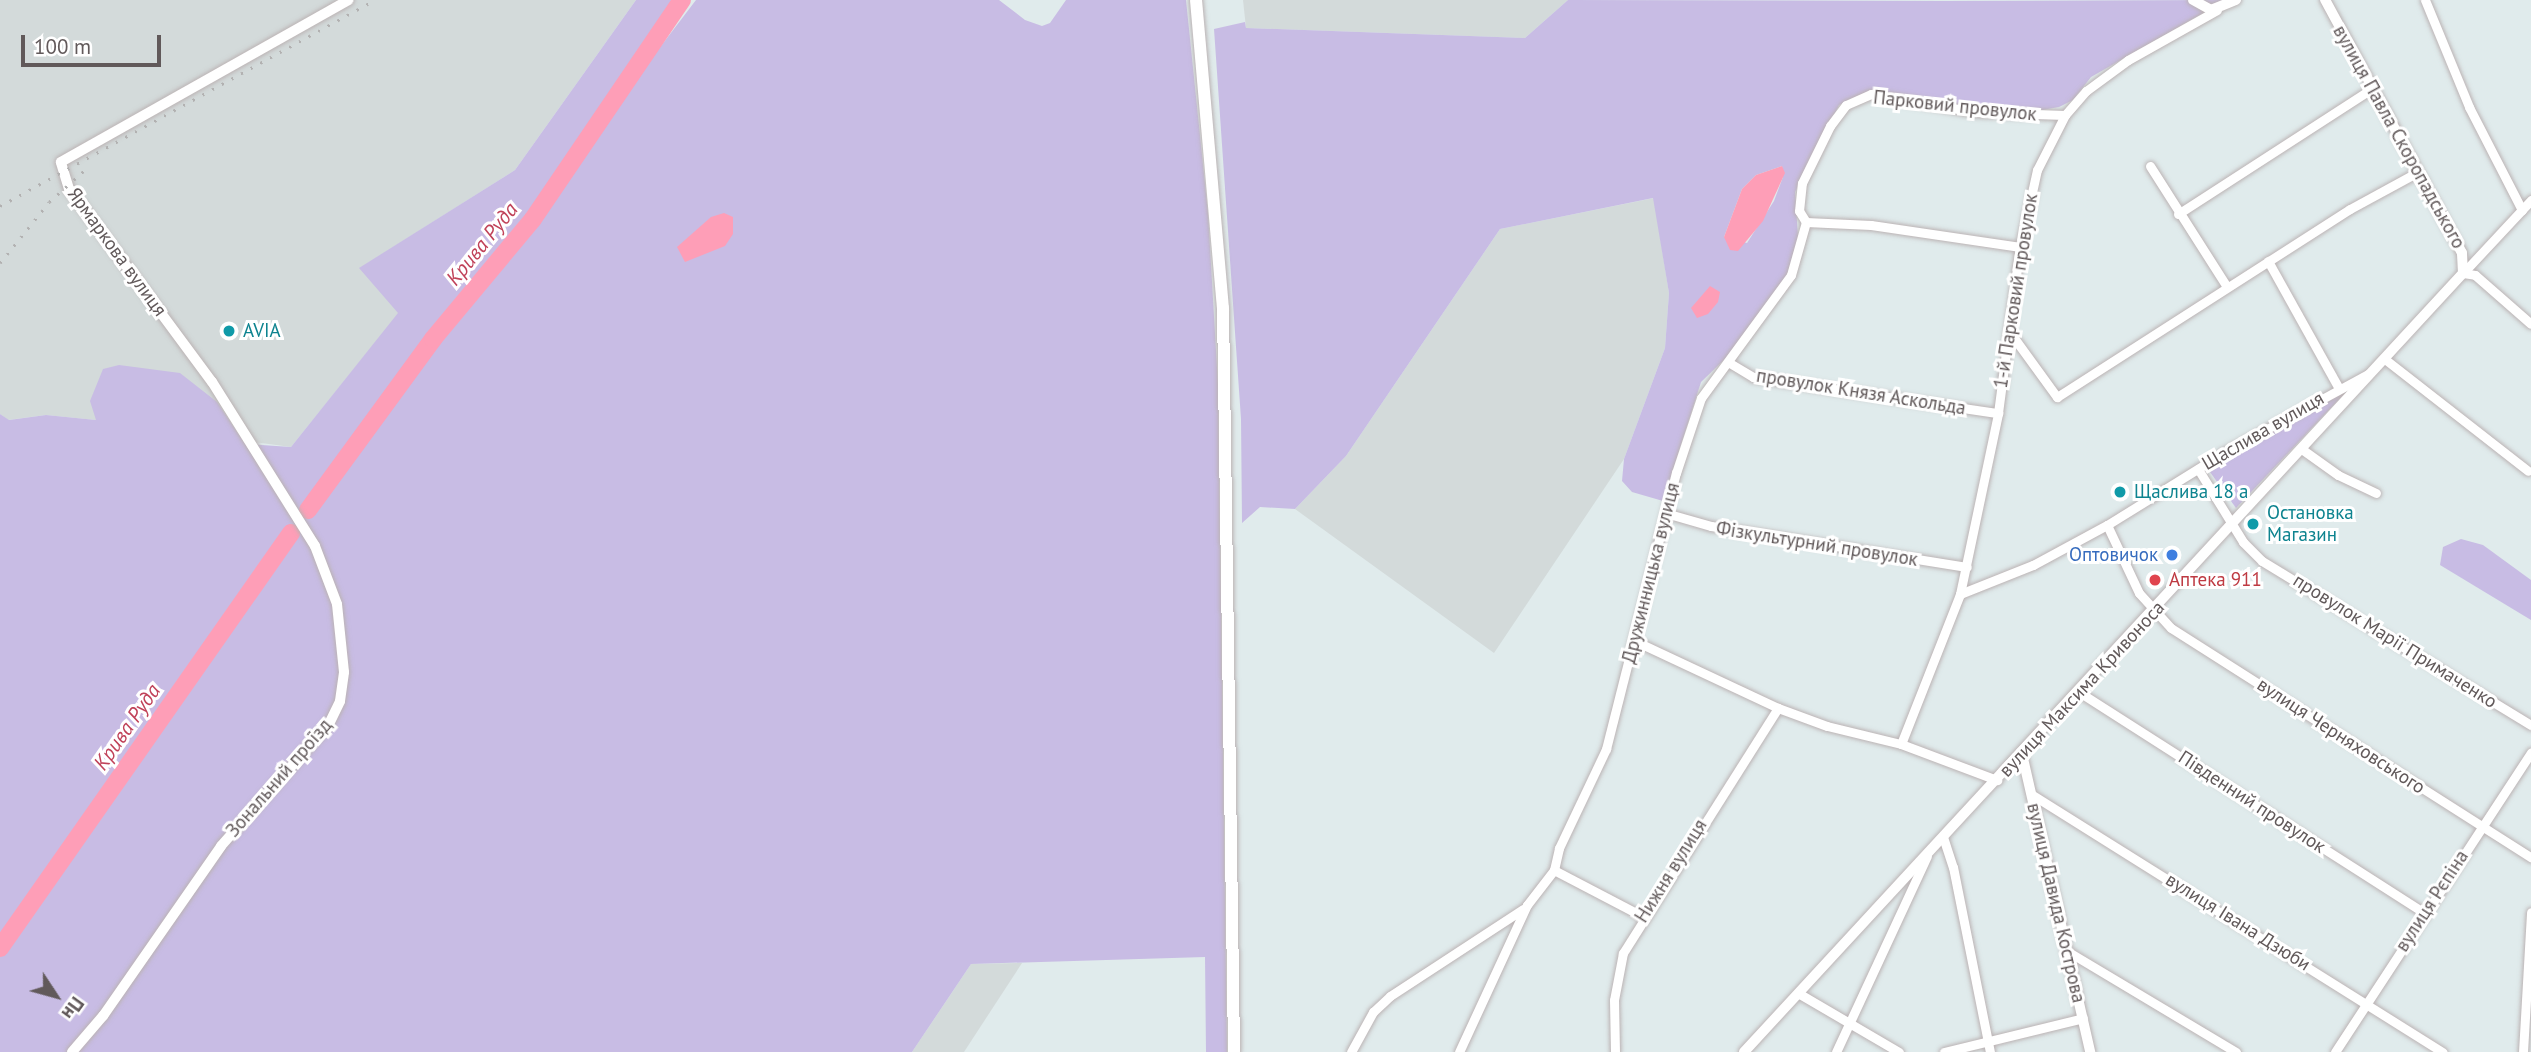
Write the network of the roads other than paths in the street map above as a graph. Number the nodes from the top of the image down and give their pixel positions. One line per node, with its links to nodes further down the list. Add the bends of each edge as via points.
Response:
1 (348, 0): 28 (street, Ярмаркова вулиця, via 68,154 60,167 69,189)
2 (1196, 0): 64 (main road, via 1223,308)
3 (2193, 0): 7 (street)
4 (2236, 0): 7 (street, 1-й Парковий провулок)
5 (2325, 0): 8 (street, вулиця Павла Скоропадського)
6 (2425, 0): 14 (street, via 2469,107)
7 (2218, 9): 10 (street, 1-й Парковий провулок, via 2107,74)
8 (2373, 88): 12 (street, вулиця Павла Скоропадського); 15 (street)
9 (1846, 106): 10 (street, Парковий провулок, via 1871,94 1975,112); 16 (street, Дружинницька вулиця, via 1830,126 1802,183 1799,211)
10 (2066, 115): 17 (street, 1-й Парковий провулок, via 2037,170)
11 (2150, 166): 15 (street)
12 (2418, 172): 18 (street); 19 (street, вулиця Павла Скоропадського, via 2466,261)
13 (2531, 200): 14 (street, вулиця Максима Кривоноса)
14 (2522, 210): 19 (street, вулиця Максима Кривоноса)
15 (2178, 215): 20 (street)
16 (1806, 222): 17 (street, via 1871,225); 24 (street, Дружинницька вулиця, via 1791,275)
17 (2020, 247): 22 (street, 1-й Парковий провулок)
18 (2268, 261): 20 (street); 26 (street)
19 (2463, 273): 21 (street, вулиця Павла Скоропадського, via 2475,275); 23 (street, вулиця Максима Кривоноса)
20 (2227, 287): 22 (street, via 2057,397)
21 (2531, 324)
22 (2009, 331): 27 (street, 1-й Парковий провулок)
23 (2386, 360): 25 (street, вулиця Максима Кривоноса); 31 (street)
24 (1728, 362): 27 (street, провулок Князя Аскольда, via 1753,377); 33 (street, Дружинницька вулиця, via 1701,398 1676,473)
25 (2376, 370): 26 (street, Щаслива вулиця); 29 (street, вулиця Максима Кривоноса)
26 (2338, 387): 30 (street, Щаслива вулиця)
27 (1998, 413): 36 (street, 1-й Парковий провулок)
28 (250, 438): 63 (street, Зональний проїзд, via 330,578 341,622 344,671 340,701 329,724 221,846 103,1016)
29 (2302, 450): 32 (street, via 2338,475); 35 (street, вулиця Максима Кривоноса)
30 (2198, 469): 34 (street, Щаслива вулиця); 35 (street, провулок Марії Примаченко)
31 (2528, 471)
32 (2376, 493)
33 (1668, 514): 36 (street, Фізкультурний провулок, via 1711,526); 39 (street, Дружинницька вулиця)
34 (2107, 525): 37 (street, Щаслива вулиця, via 2033,565); 38 (street, вулиця Черняховського, via 2139,593)
35 (2232, 526): 38 (street, вулиця Максима Кривоноса); 42 (street, провулок Марії Примаченко, via 2262,561)
36 (1967, 568): 37 (street, 1-й Парковий провулок)
37 (1959, 594): 43 (street)
38 (2154, 611): 40 (street, вулиця Максима Кривоноса); 48 (street, вулиця Черняховського, via 2171,628)
39 (1635, 640): 41 (street); 52 (street, Дружинницька вулиця, via 1606,749 1559,848)
40 (2079, 692): 45 (street, вулиця Максима Кривоноса); 55 (street, Південний провулок)
41 (1778, 708): 43 (street, via 1827,726); 56 (street, Нижня вулиця)
42 (2531, 725)
43 (1901, 744): 46 (street)
44 (2531, 752): 48 (street, вулиця Рєпіна)
45 (2022, 754): 46 (street, вулиця Максима Кривоноса); 47 (street, вулиця Давида Кострова)
46 (1997, 780): 49 (street, вулиця Максима Кривоноса)
47 (2031, 794): 57 (street, вулиця Давида Кострова); 59 (street, вулиця Івана Дзюби)
48 (2482, 826): 51 (street, вулиця Черняховського); 55 (street, вулиця Рєпіна)
49 (1943, 837): 50 (street, вулиця Максима Кривоноса); 62 (street)
50 (1930, 852): 58 (street, вулиця Максима Кривоноса); 61 (street)
51 (2531, 858)
52 (1554, 870): 53 (street, Дружинницька вулиця); 56 (street)
53 (1527, 905): 65 (street, via 1507,923 1465,945 1390,996 1373,1012); 66 (street, Дружинницька вулиця)
54 (2531, 912): 77 (street)
55 (2425, 913): 59 (street, вулиця Рєпіна)
56 (1642, 916): 67 (street, Нижня вулиця, via 1616,972)
57 (2067, 951): 60 (street, вулиця Давида Кострова); 74 (street)
58 (1798, 993): 61 (street); 68 (street, вулиця Максима Кривоноса)
59 (2365, 1003): 75 (street, вулиця Рєпіна); 76 (street, вулиця Івана Дзюби)
60 (2082, 1018): 62 (street); 73 (street, вулиця Давида Кострова)
61 (1849, 1024): 69 (street); 70 (street)
62 (1988, 1042): 71 (street); 72 (street)
63 (72, 1052)
64 (1234, 1052)
65 (1352, 1052)
66 (1458, 1052)
67 (1615, 1052)
68 (1744, 1052)
69 (1836, 1052)
70 (1899, 1052)
71 (1944, 1052)
72 (1990, 1052)
73 (2090, 1052)
74 (2236, 1052)
75 (2335, 1052)
76 (2443, 1052)
77 (2524, 1052)

